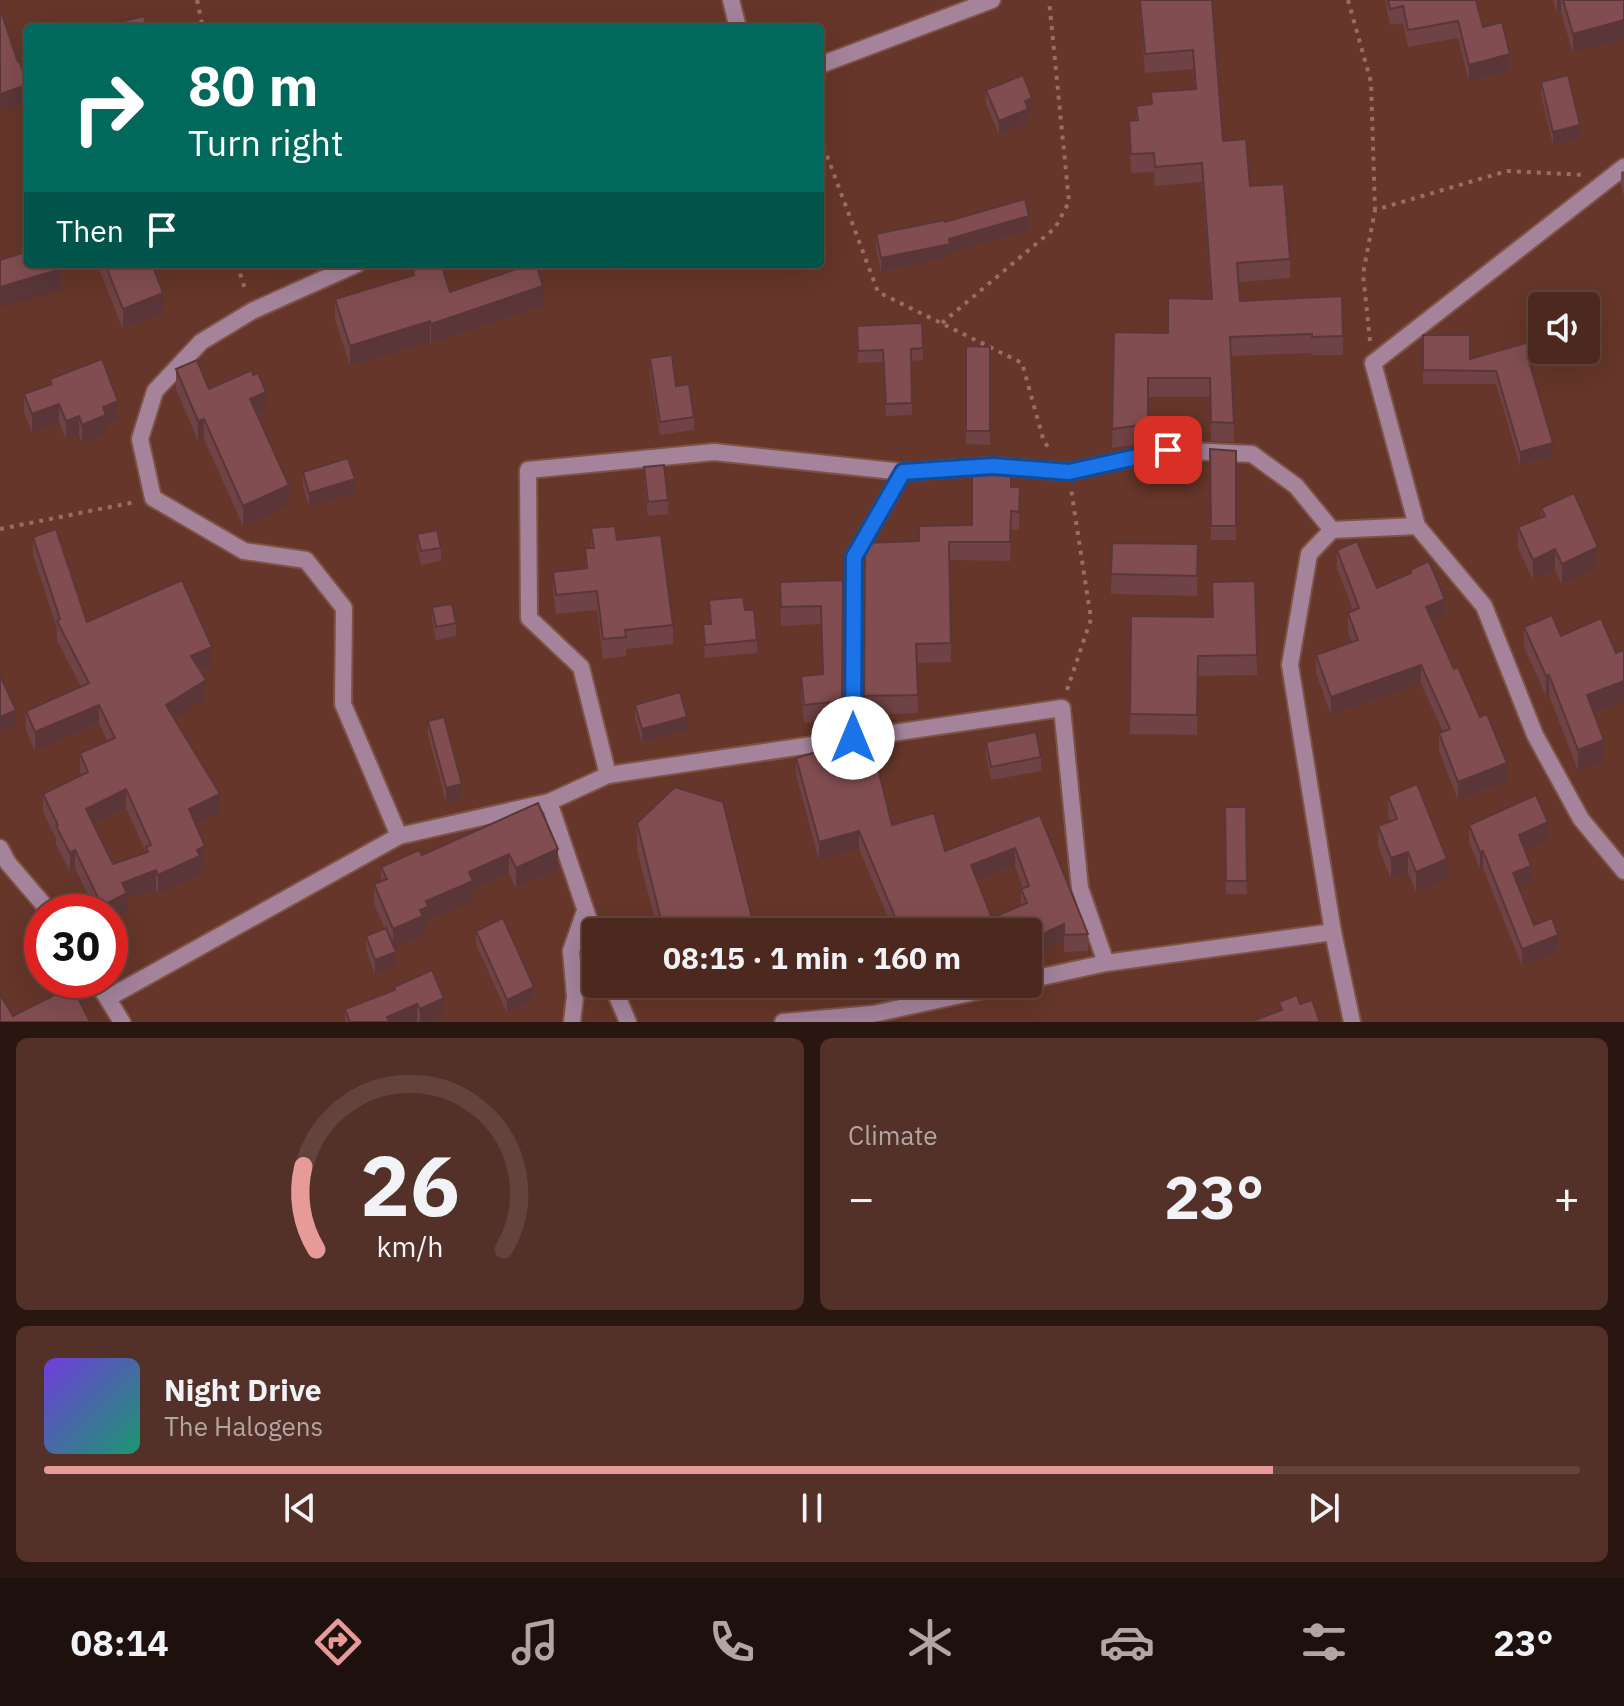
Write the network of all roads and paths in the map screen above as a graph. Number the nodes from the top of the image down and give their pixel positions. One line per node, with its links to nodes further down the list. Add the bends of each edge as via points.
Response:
1 (197, 0): 6 (path)
2 (731, 0): 7 (street)
3 (992, 0): 8 (street)
4 (1049, 0): 15 (path, via 1069,202 1055,228)
5 (1348, 0): 11 (path, via 1371,82)
6 (202, 24)
7 (737, 24)
8 (824, 63)
9 (824, 148): 15 (path, via 878,292)
10 (1617, 172): 11 (path, via 1507,171); 16 (street)
11 (1375, 210): 16 (path, via 1363,274)
12 (238, 268): 14 (path)
13 (348, 268): 14 (street)
14 (252, 311): 19 (street, via 201,342 155,391 140,439)
15 (942, 323): 18 (path, via 1022,363 1044,442)
16 (1373, 363): 20 (street)
17 (903, 472): 18 (street, via 993,466); 24 (street, via 854,557); 25 (street, via 714,452 528,470 529,618 581,667)
18 (1069, 472): 22 (street, via 1168,450 1252,454 1296,486); 23 (path, via 1091,619)
19 (153, 498): 21 (path); 27 (street, via 244,551 306,560 344,608 343,704)
20 (1417, 526): 22 (street); 29 (street, via 1484,606 1535,735 1581,819)
21 (0, 529)
22 (1332, 530): 33 (street, via 1309,554 1290,665)
23 (1062, 708): 24 (street); 34 (street, via 1080,888)
24 (853, 738): 25 (street)
25 (608, 775): 26 (street)
26 (549, 802): 27 (street); 31 (street)
27 (399, 836): 36 (street)
28 (0, 848): 30 (street)
29 (1624, 871)
30 (35, 894)
31 (585, 911): 32 (street); 41 (street, via 571,951)
32 (588, 918)
33 (1333, 932): 34 (street); 44 (street)
34 (1106, 963): 35 (street)
35 (1042, 977)
36 (128, 987)
37 (108, 998): 40 (street)
38 (618, 998): 42 (street)
39 (947, 998): 43 (street, via 873,1014)
40 (122, 1022)
41 (572, 1022)
42 (628, 1022)
43 (783, 1022)
44 (1352, 1022)

